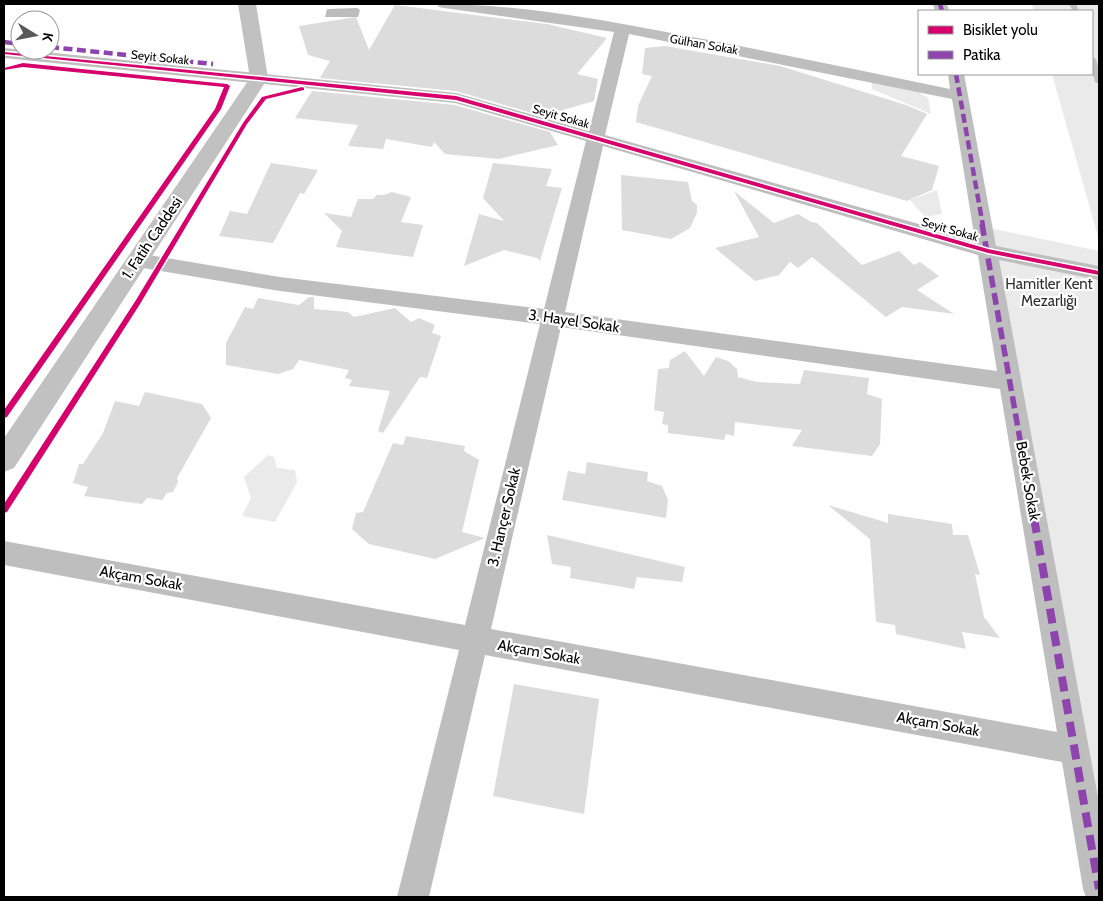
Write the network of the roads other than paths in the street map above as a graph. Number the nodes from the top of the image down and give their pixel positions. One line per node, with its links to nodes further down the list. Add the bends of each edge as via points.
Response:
1 (247, 4): 6 (street)
2 (444, 4): 3 (street, Gülhan Sokak, via 502,9)
3 (622, 30): 8 (street, Gülhan Sokak); 9 (street, 3. Hançer Sokak)
4 (4, 53): 6 (street, Seyit Sokak)
5 (1093, 62): 7 (lane)
6 (259, 78): 9 (street, Seyit Sokak, via 456,98); 11 (street, 1. Fatih Caddesi)
7 (1099, 82)
8 (959, 85): 10 (street, Bebek Sokak)
9 (597, 137): 10 (street, Seyit Sokak); 13 (street, 3. Hançer Sokak)
10 (988, 251): 12 (street, Seyit Sokak); 14 (street, Bebek Sokak)
11 (137, 260): 13 (street, 3. Hayel Sokak, via 280,284); 15 (street, 1. Fatih Caddesi)
12 (1099, 273)
13 (552, 318): 14 (street, 3. Hayel Sokak); 17 (street, 3. Hançer Sokak)
14 (1011, 382): 18 (street, Bebek Sokak)
15 (4, 460)
16 (4, 553): 17 (street, Akçam Sokak)
17 (474, 640): 18 (street, Akçam Sokak); 20 (street, 3. Hançer Sokak)
18 (1075, 750): 19 (street, Bebek Sokak)
19 (1099, 889)
20 (413, 897)

